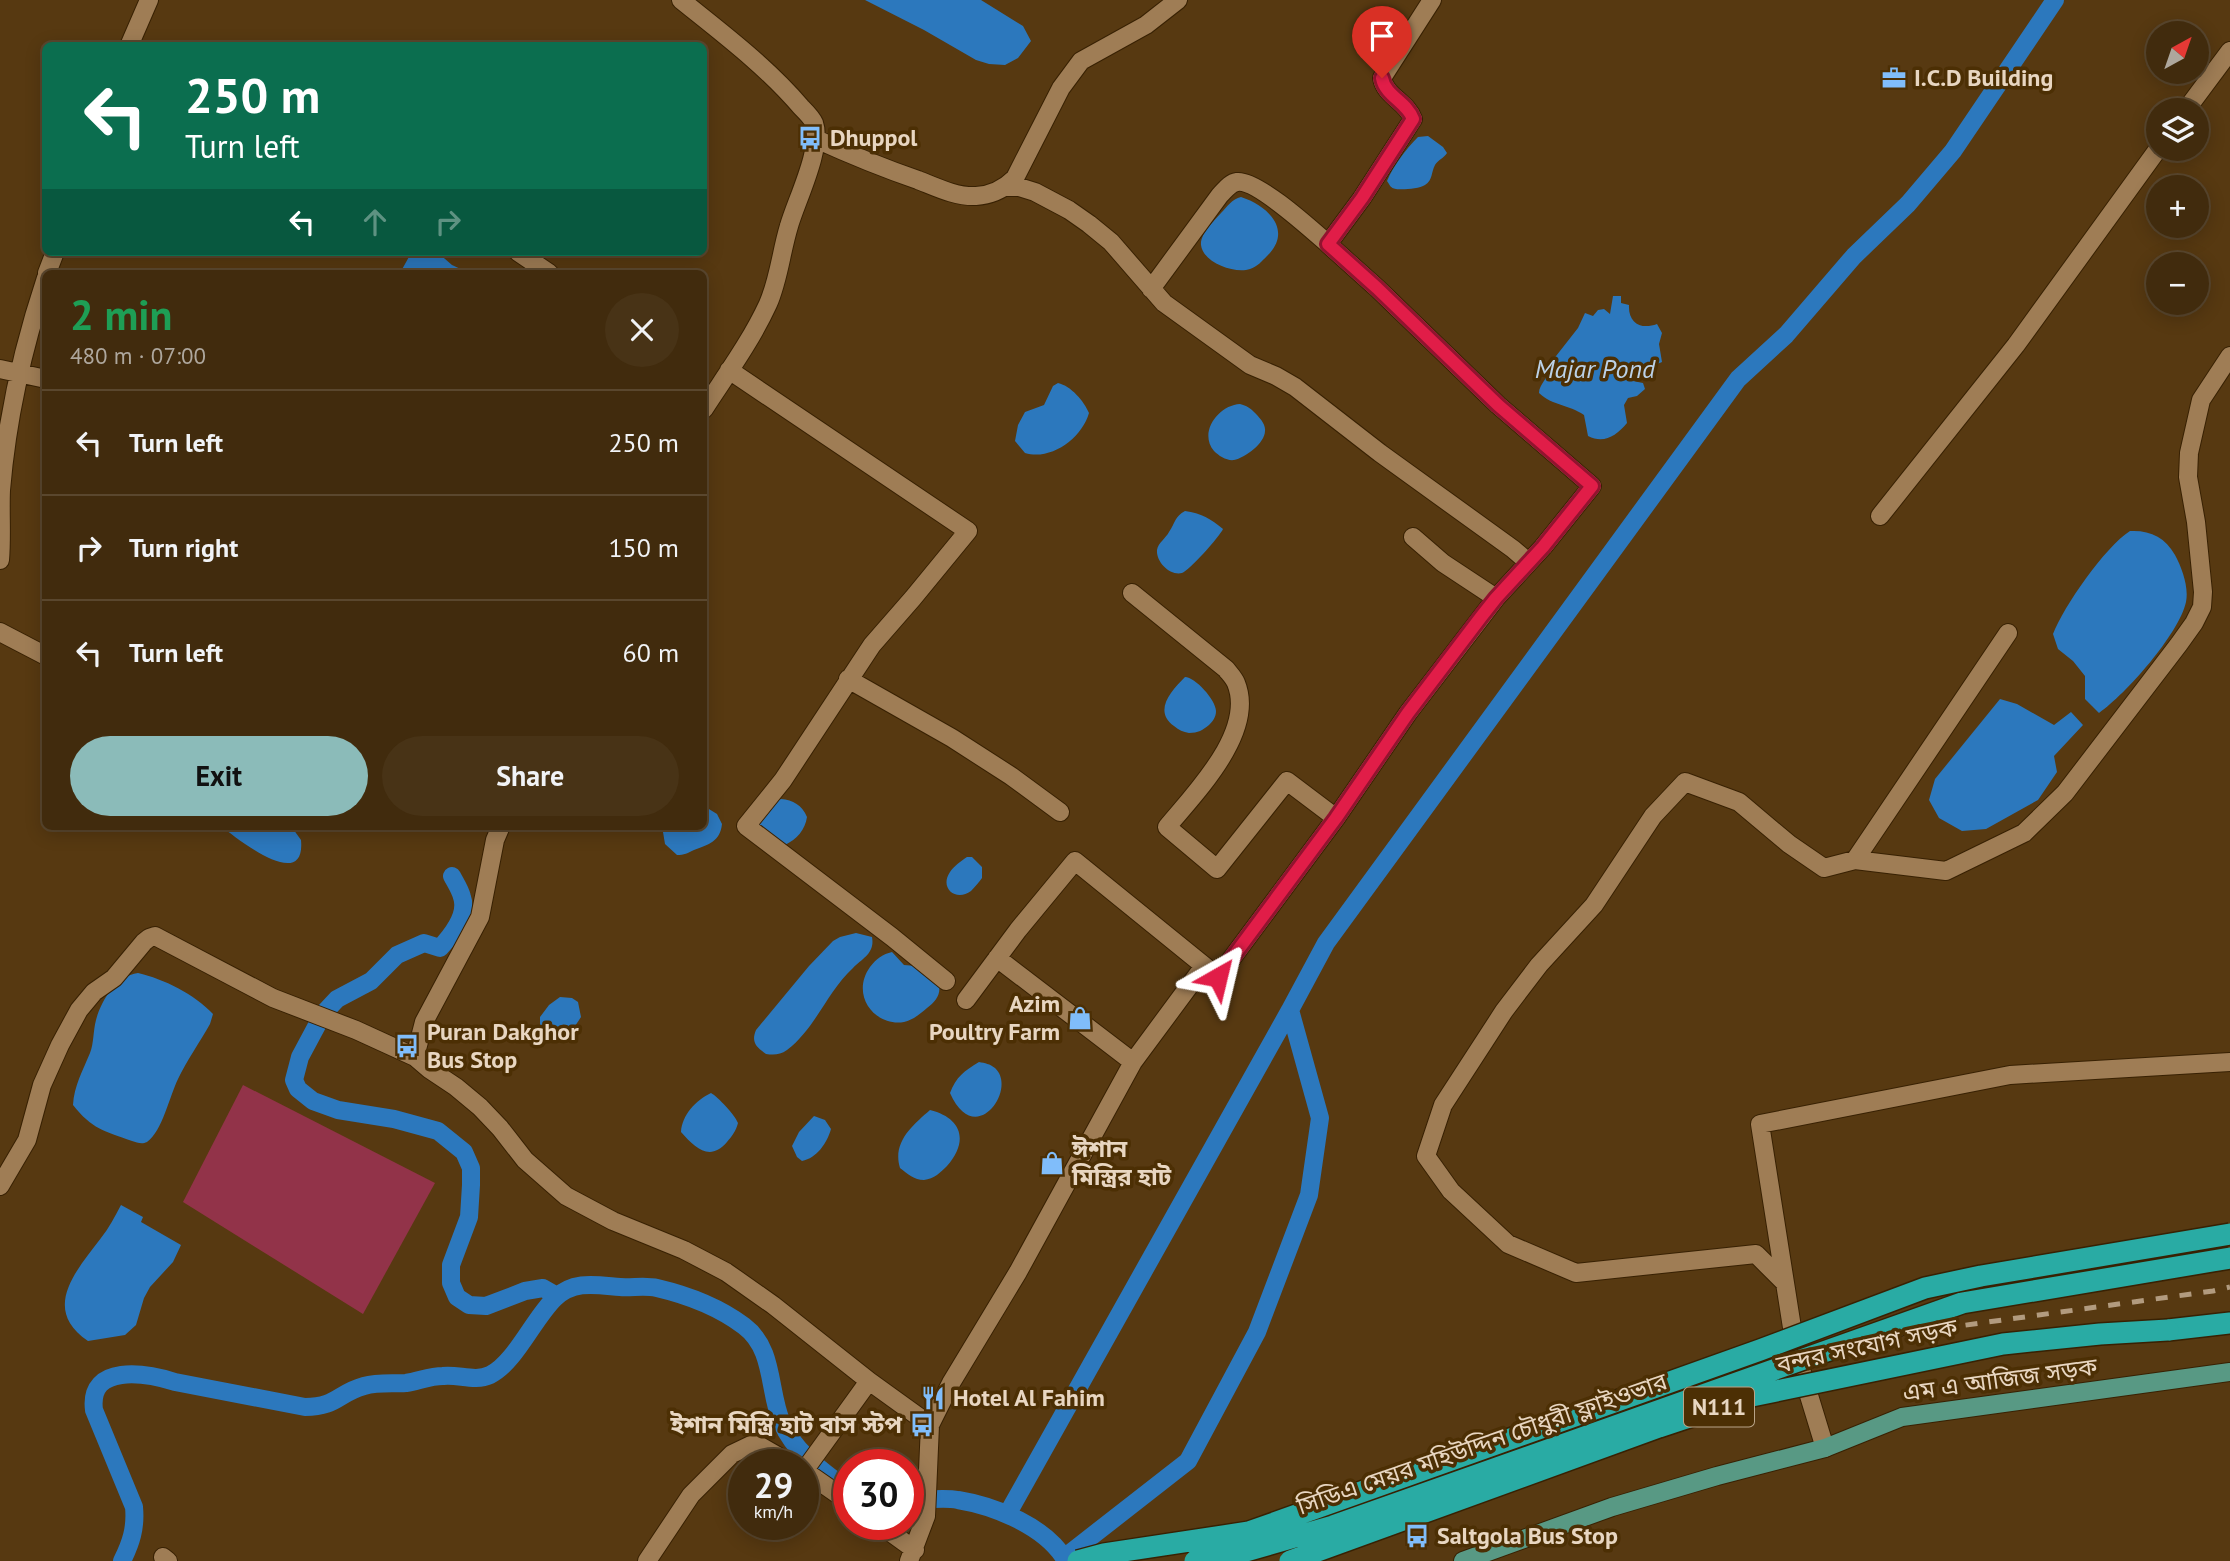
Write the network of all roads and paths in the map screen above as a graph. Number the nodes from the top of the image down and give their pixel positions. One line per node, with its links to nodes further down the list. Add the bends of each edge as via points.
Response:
1 (149, 0): 5 (street)
2 (681, 0): 8 (street, via 790,94 814,122)
3 (1178, 0): 10 (street, via 1146,25 1081,61)
4 (1432, 0): 11 (street, via 1382,78 1413,119)
5 (131, 42)
6 (2230, 51): 7 (street)
7 (2195, 98)
8 (816, 139): 10 (street, via 956,194 975,196); 18 (street, via 775,284)
9 (2149, 161): 22 (street, via 2016,345)
10 (1006, 187): 14 (street, via 1035,192 1069,210 1111,242)
11 (1328, 244): 14 (street, via 1267,194 1239,181 1220,195); 25 (street, via 1498,405 1592,486)
12 (524, 256): 13 (street)
13 (545, 270)
14 (1151, 289): 25 (street, via 1227,350 1294,387)
15 (42, 290): 19 (street)
16 (2230, 356): 35 (street, via 2202,400 2189,453 2203,592 2202,607 2179,644 2065,793 2024,834 1946,871)
17 (0, 369): 19 (street)
18 (729, 369): 21 (street); 31 (street, via 968,531)
19 (19, 373): 20 (street); 24 (street, via 1,492)
20 (42, 378)
21 (707, 404)
22 (1880, 516)
23 (1413, 537): 27 (street)
24 (0, 560)
25 (1528, 562): 27 (street)
26 (1132, 593): 33 (street, via 1226,669 1238,695 1232,740 1167,827 1217,869 1287,781)
27 (1496, 598): 33 (street, via 1408,713)
28 (0, 632): 30 (street)
29 (2008, 633): 35 (street)
30 (42, 654)
31 (848, 679): 32 (street, via 952,738); 38 (street, via 783,780 746,826)
32 (1060, 812)
33 (1336, 818): 37 (street, via 1218,977)
34 (499, 830): 40 (street, via 480,917 424,1022)
35 (1855, 860): 46 (street, via 1824,868 1739,802 1685,782 1653,816 1594,905 1504,1011 1443,1105 1426,1156 1451,1191 1508,1244 1576,1273 1756,1254)
36 (997, 958): 37 (street, via 1075,861); 39 (street); 41 (street)
37 (1204, 966): 41 (street)
38 (946, 981)
39 (966, 1000)
40 (415, 1057): 43 (street, via 264,994 160,938 149,937 79,1010 43,1085 27,1140); 49 (street, via 480,1107 525,1160 566,1196 726,1272)
41 (1133, 1062): 50 (street)
42 (2230, 1062): 46 (street, via 2010,1075 1760,1124)
43 (0, 1186)
44 (2230, 1234): 59 (highway, bridge, via 1924,1288 1249,1532)
45 (2230, 1258): 60 (highway, সিডিএ মেয়র মহিউদ্দিন চৌধুরী ফ্লাইওভার, bridge, via 1962,1303 1333,1526)
46 (1785, 1283): 51 (street, via 1796,1353)
47 (2230, 1323): 61 (highway, বন্দর সংযোগ সড়ক / N111, bridge, via 2003,1344 1752,1396)
48 (2230, 1372): 51 (main road, এম এ আজিজ সড়ক, via 1902,1417)
49 (869, 1381): 50 (street); 54 (street)
50 (930, 1425): 57 (street, via 926,1516)
51 (1825, 1448): 62 (main road, এম এ আজিজ সড়ক, via 1612,1507)
52 (742, 1449): 53 (street, via 755,1443)
53 (765, 1449)
54 (819, 1449)
55 (728, 1458): 58 (street, via 691,1495)
56 (896, 1540): 57 (street)
57 (912, 1555)
58 (647, 1561)
59 (1078, 1561)
60 (1195, 1561)
61 (1290, 1561)
62 (1463, 1561)

